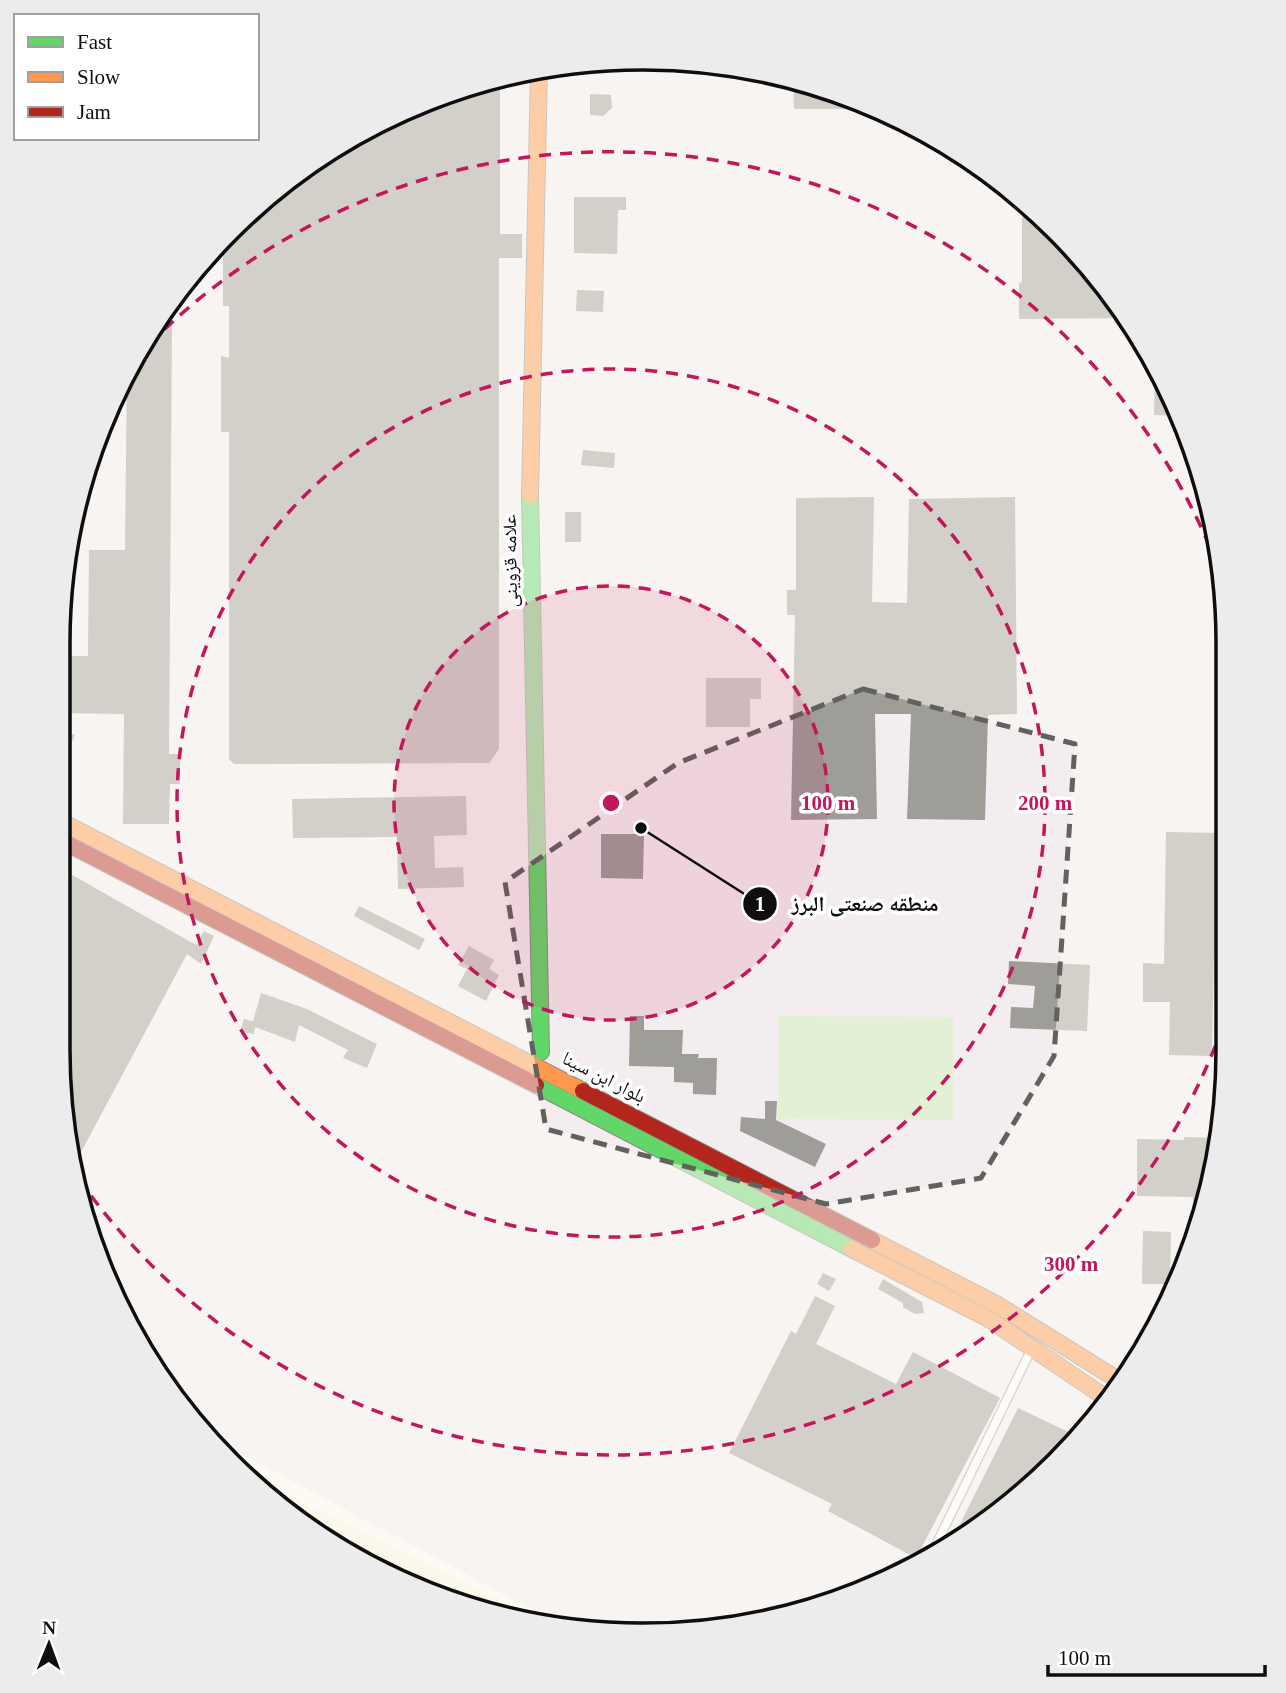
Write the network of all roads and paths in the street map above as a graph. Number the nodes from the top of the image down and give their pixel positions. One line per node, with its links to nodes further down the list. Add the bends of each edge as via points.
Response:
1 (539, 80): 4 (street, علامه قزوینی, via 530,491)
2 (70, 826): 6 (street, بلوار ابن سینا, via 996,1304)
3 (70, 845): 5 (street, بلوار ابن سینا, via 989,1319)
4 (541, 1052)
5 (1032, 1348): 7 (street, بلوار ابن سینا); 8 (lane)
6 (1113, 1377)
7 (1101, 1394)
8 (938, 1541)

